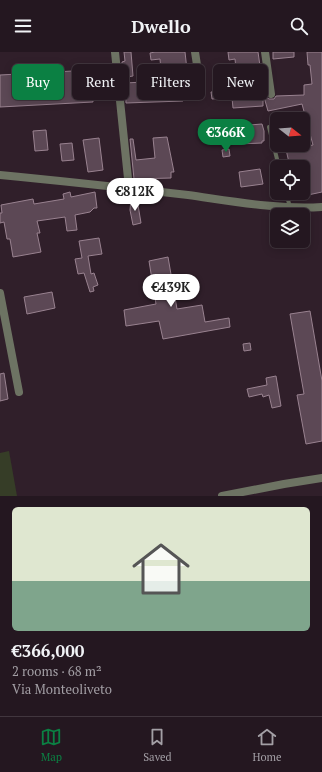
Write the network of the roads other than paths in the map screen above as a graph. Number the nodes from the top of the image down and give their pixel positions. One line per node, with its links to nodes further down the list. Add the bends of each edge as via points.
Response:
1 (116, 52): 9 (street)
2 (195, 52): 4 (street)
3 (265, 52): 5 (street)
4 (197, 64)
5 (271, 94)
6 (269, 127): 7 (lane)
7 (277, 160)
8 (0, 174): 9 (street)
9 (129, 188): 12 (street)
10 (288, 200): 12 (lane)
11 (322, 207): 12 (street)
12 (290, 208)
13 (0, 293): 14 (street)
14 (19, 392)
15 (322, 478): 16 (street)
16 (222, 496)

